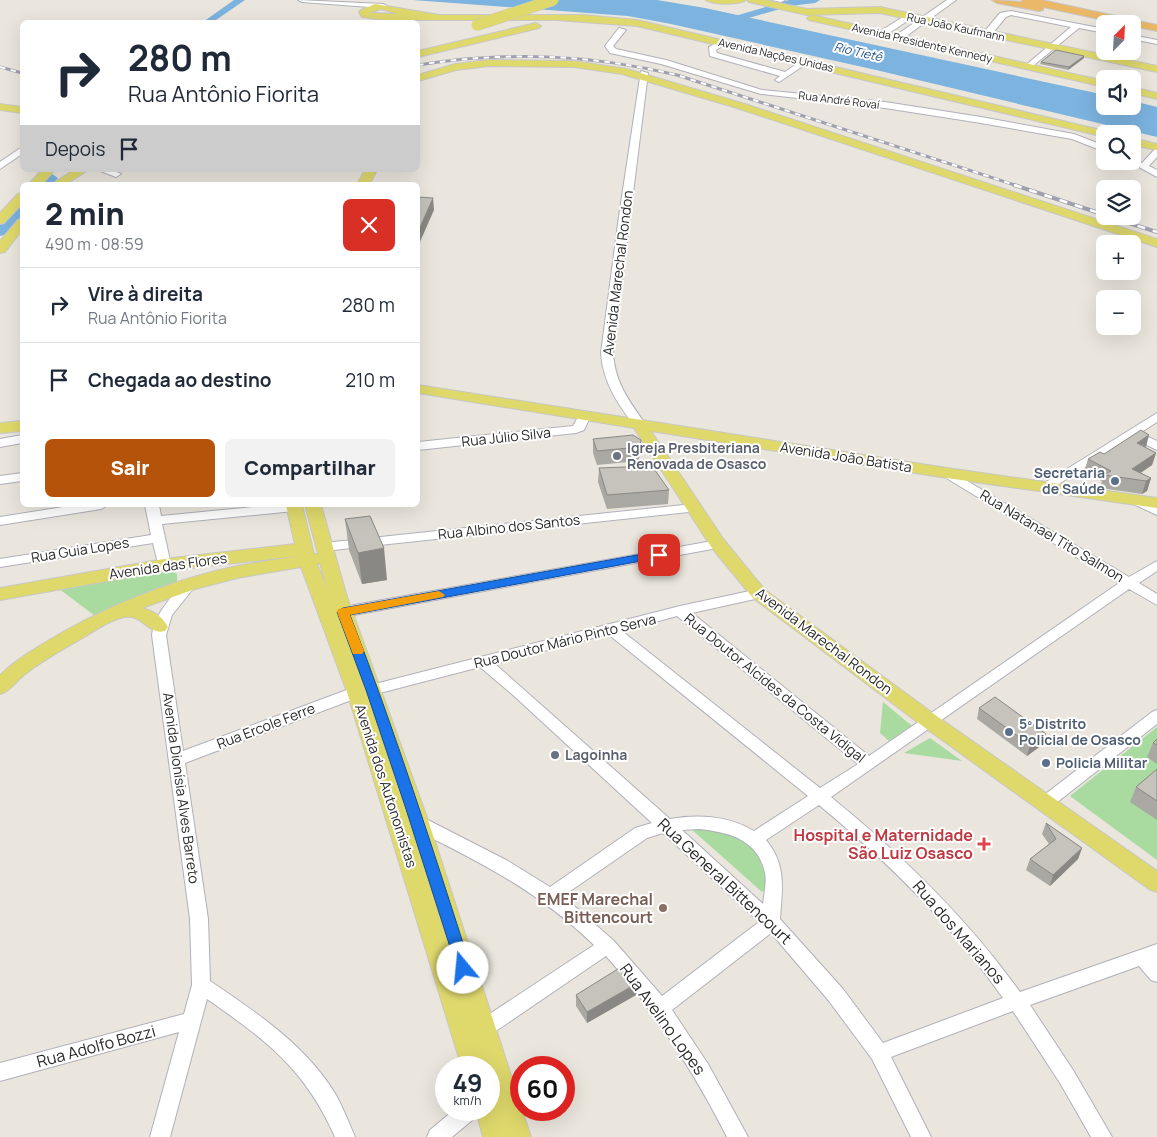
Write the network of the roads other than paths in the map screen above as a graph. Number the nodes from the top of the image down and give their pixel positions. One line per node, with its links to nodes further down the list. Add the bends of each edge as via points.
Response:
1 (302, 0): 13 (street)
2 (553, 0): 25 (main road, bridge)
3 (566, 0): 25 (main road)
4 (712, 0): 5 (main road, Avenida Presidente Kennedy)
5 (740, 0): 14 (main road, Avenida Presidente Kennedy, via 762,6)
6 (748, 0): 7 (main road)
7 (753, 0): 14 (main road, Rua João Kaufmann)
8 (952, 0): 20 (street)
9 (993, 0): 23 (highway)
10 (997, 0): 21 (highway)
11 (1027, 0): 26 (highway)
12 (1066, 0): 19 (highway)
13 (338, 3): 15 (street); 17 (street)
14 (778, 3): 18 (main road, Rua João Kaufmann, via 791,9 817,12 870,9); 33 (main road, Avenida Presidente Kennedy)
15 (383, 6): 16 (main road); 17 (main road)
16 (397, 16): 17 (main road); 22 (main road)
17 (365, 17)
18 (909, 17): 20 (main road, Rua João Kaufmann); 33 (street)
19 (1157, 19)
20 (923, 20): 32 (main road, Rua João Kaufmann); 36 (street)
21 (1096, 20)
22 (538, 22): 39 (main road, Avenida Nações Unidas, via 599,19 637,23); 42 (main road)
23 (1096, 24)
24 (1078, 25): 28 (street); 32 (street, via 1011,14 1003,16); 41 (street)
25 (485, 26): 27 (main road); 40 (main road, via 478,31)
26 (1157, 28)
27 (465, 29)
28 (1096, 29)
29 (1141, 29): 31 (highway)
30 (622, 30): 51 (street, Rua André Rovaí, via 610,46 613,50)
31 (1157, 32)
32 (988, 33): 41 (main road, Rua João Kaufmann)
33 (882, 34): 36 (main road, Avenida Presidente Kennedy)
34 (1141, 34): 35 (highway)
35 (1157, 37)
36 (898, 38): 44 (main road, Avenida Presidente Kennedy)
37 (1141, 39): 38 (street)
38 (1157, 42)
39 (723, 43): 43 (main road, Avenida Nações Unidas); 48 (street, via 712,49 713,54)
40 (420, 46)
41 (1052, 47): 44 (street); 45 (main road, Rua João Kaufmann)
42 (420, 53)
43 (805, 62): 48 (street); 58 (main road, Avenida Nações Unidas)
44 (1029, 67): 50 (main road, Avenida Presidente Kennedy)
45 (1157, 70)
46 (420, 74): 47 (main road, via 467,63 523,60 606,64)
47 (644, 75): 49 (main road, via 598,66 534,62 473,65); 79 (main road, via 803,122); 80 (main road); 85 (street, Avenida Marechal Rondon, via 607,353 608,374 613,386)
48 (786, 75): 51 (street)
49 (420, 78)
50 (1096, 82)
51 (761, 92): 60 (street, Rua André Rovaí, via 940,113)
52 (1141, 92): 53 (main road)
53 (1157, 96)
54 (0, 107): 55 (main road)
55 (20, 110)
56 (0, 112): 57 (main road)
57 (20, 114)
58 (1096, 132)
59 (1096, 140): 60 (street)
60 (1094, 143)
61 (1141, 143): 62 (main road)
62 (1157, 147)
63 (20, 151): 65 (street)
64 (1157, 152): 66 (street)
65 (1, 164)
66 (1143, 167): 72 (street)
67 (46, 172): 73 (main road)
68 (68, 172): 74 (main road)
69 (79, 172): 75 (main road)
70 (110, 172): 71 (street)
71 (116, 174)
72 (1157, 174)
73 (37, 182)
74 (60, 182)
75 (61, 182)
76 (20, 199): 77 (main road)
77 (0, 220)
78 (20, 225): 81 (main road)
79 (1157, 239)
80 (1157, 243)
81 (0, 249)
82 (420, 389): 83 (main road, Avenida João Batista)
83 (586, 416): 85 (main road, Avenida João Batista); 91 (street, Rua Júlio Silva, via 576,429)
84 (1157, 417): 88 (street)
85 (640, 425): 93 (main road, Avenida João Batista); 104 (main road, Avenida Marechal Rondon)
86 (20, 426): 87 (main road)
87 (0, 428)
88 (1131, 433): 92 (street); 96 (street)
89 (20, 440): 90 (street)
90 (0, 443)
91 (420, 446)
92 (1157, 446)
93 (947, 473): 96 (main road, Avenida João Batista); 116 (street, Rua Natanael Tito Salmon)
94 (20, 477): 95 (street)
95 (0, 480)
96 (1044, 487): 97 (main road, Avenida João Batista)
97 (1134, 499): 98 (main road, Avenida João Batista); 106 (street)
98 (1157, 503)
99 (87, 507): 107 (street)
100 (152, 507): 108 (street)
101 (271, 507): 105 (street)
102 (294, 507): 112 (main road, Avenida dos Autonomistas)
103 (313, 507): 112 (main road, Avenida dos Autonomistas)
104 (693, 508): 110 (main road, Avenida Marechal Rondon); 112 (street, Rua Albino dos Santos)
105 (225, 509): 108 (street)
106 (1157, 511)
107 (0, 520)
108 (155, 521): 109 (street)
109 (160, 538): 113 (street, Rua Guia Lopes); 114 (street)
110 (718, 544): 119 (main road, Avenida Marechal Rondon); 122 (street)
111 (279, 552): 112 (main road, Avenida das Flores); 114 (main road, Avenida das Flores); 117 (main road)
112 (316, 553): 117 (main road); 122 (main road, Avenida dos Autonomistas); 128 (main road, Avenida dos Autonomistas)
113 (1, 559)
114 (164, 565): 117 (main road, via 186,571); 118 (main road, Avenida das Flores)
115 (1157, 565): 116 (street)
116 (1129, 583): 120 (street, Rua Natanael Tito Salmon); 130 (street)
117 (189, 585): 121 (main road); 124 (street, via 165,615)
118 (6, 593)
119 (759, 594): 123 (street, Rua Doutor Mário Pinto Serva); 130 (main road, Avenida Marechal Rondon)
120 (1157, 600)
121 (119, 611): 124 (main road, via 142,613); 127 (main road, via 32,658)
122 (343, 612): 128 (main road, Avenida dos Autonomistas)
123 (680, 612): 125 (street, Rua Doutor Mário Pinto Serva); 132 (street, Rua Doutor Alcides da Costa Vidigal)
124 (160, 627): 131 (street, Avenida Dionísia Alves Barreto)
125 (612, 630): 126 (street, Rua Doutor Mário Pinto Serva); 133 (street, Rua dos Marianos)
126 (483, 662): 128 (street, Rua Doutor Mário Pinto Serva); 136 (street, Rua General Bittencourt)
127 (0, 687)
128 (364, 691): 131 (street, Rua Ercole Ferre); 135 (main road, Avenida dos Autonomistas); 150 (main road, Avenida dos Autonomistas)
129 (1157, 716): 134 (street)
130 (931, 722): 132 (street); 134 (main road, Avenida Marechal Rondon)
131 (176, 760): 144 (street, Avenida Dionísia Alves Barreto, via 199,919)
132 (869, 764): 133 (street)
133 (821, 797): 137 (street); 145 (street, Rua dos Marianos, via 889,856 940,908 980,952)
134 (1045, 803): 138 (main road, Avenida Marechal Rondon)
135 (418, 822): 139 (street, Rua Avelino Lopes); 148 (main road, Avenida dos Autonomistas)
136 (665, 825): 137 (street, via 712,823 741,831); 139 (street, via 641,833); 140 (street, Rua General Bittencourt)
137 (755, 839): 140 (street, via 775,874)
138 (1157, 883)
139 (550, 896): 141 (street, Rua Avelino Lopes)
140 (772, 923): 146 (street); 149 (street, Rua General Bittencourt, via 809,962)
141 (606, 946): 146 (street, Rua Avelino Lopes); 148 (street)
142 (1150, 954): 143 (street); 145 (street)
143 (1157, 974)
144 (201, 985): 147 (street, Avenida Dionísia Alves Barreto); 155 (street, via 252,1019 305,1068 329,1101)
145 (1017, 1001): 149 (street); 161 (street, Rua dos Marianos, via 1071,1082)
146 (660, 1008): 159 (street, Rua Avelino Lopes, via 699,1065)
147 (193, 1020): 151 (street, Rua Adolfo Bozzi); 154 (street, Avenida Dionísia Alves Barreto)
148 (482, 1029): 158 (main road, Avenida dos Autonomistas)
149 (879, 1053): 160 (street, Rua General Bittencourt)
150 (471, 1056)
151 (0, 1072)
152 (456, 1121): 156 (street)
153 (492, 1121): 157 (main road)
154 (160, 1137)
155 (345, 1137)
156 (437, 1137)
157 (496, 1137)
158 (518, 1137)
159 (738, 1137)
160 (921, 1137)
161 (1102, 1137)

